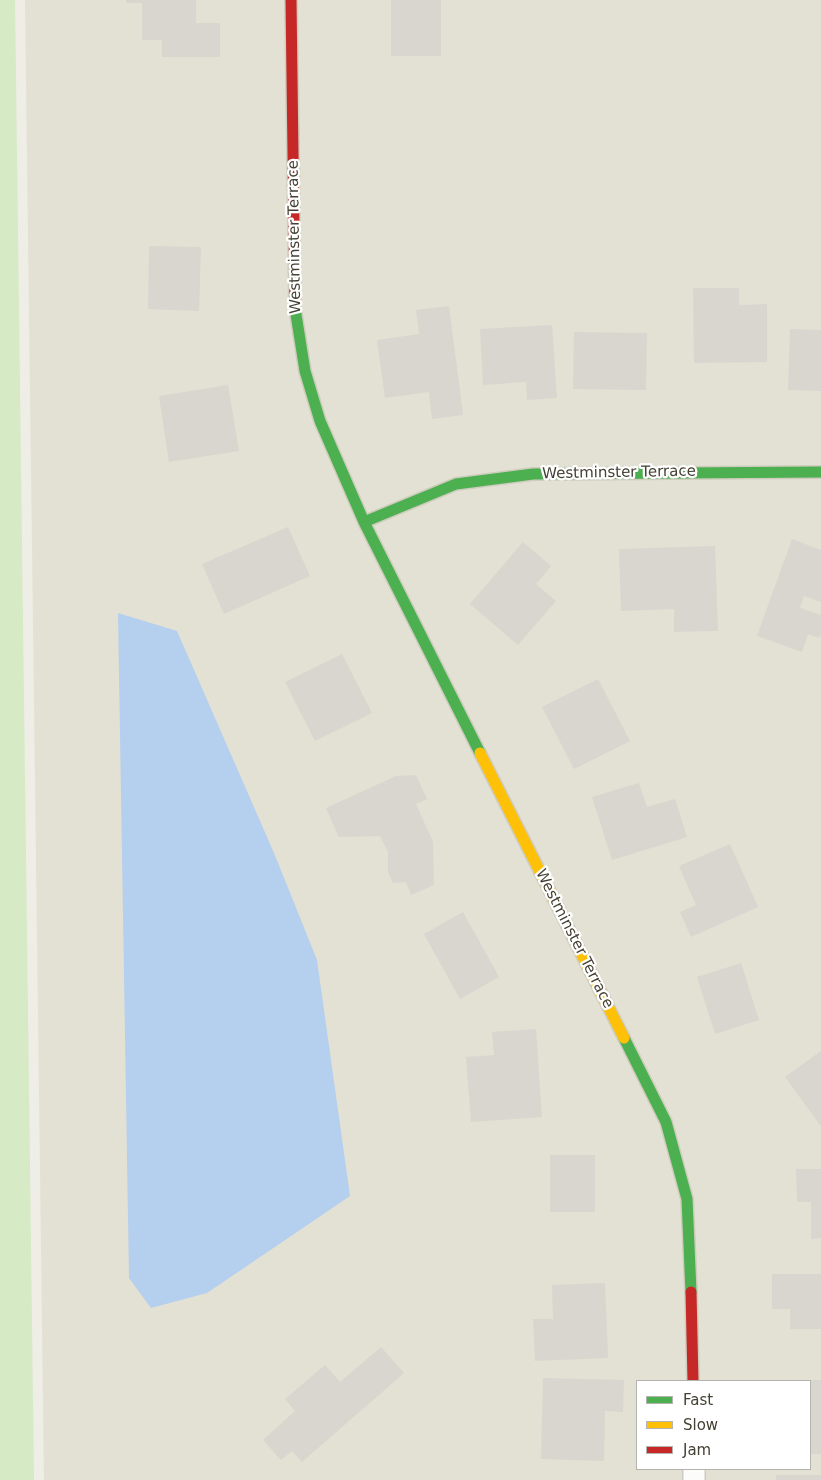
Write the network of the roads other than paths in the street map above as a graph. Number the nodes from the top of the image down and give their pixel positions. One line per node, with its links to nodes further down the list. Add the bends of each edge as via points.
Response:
1 (291, 0): 3 (street, Westminster Terrace, via 295,308 305,371 320,421)
2 (821, 472): 3 (street, Westminster Terrace, via 533,474 456,484)
3 (364, 522): 4 (street, Westminster Terrace, via 666,1122 687,1199)
4 (693, 1380)

